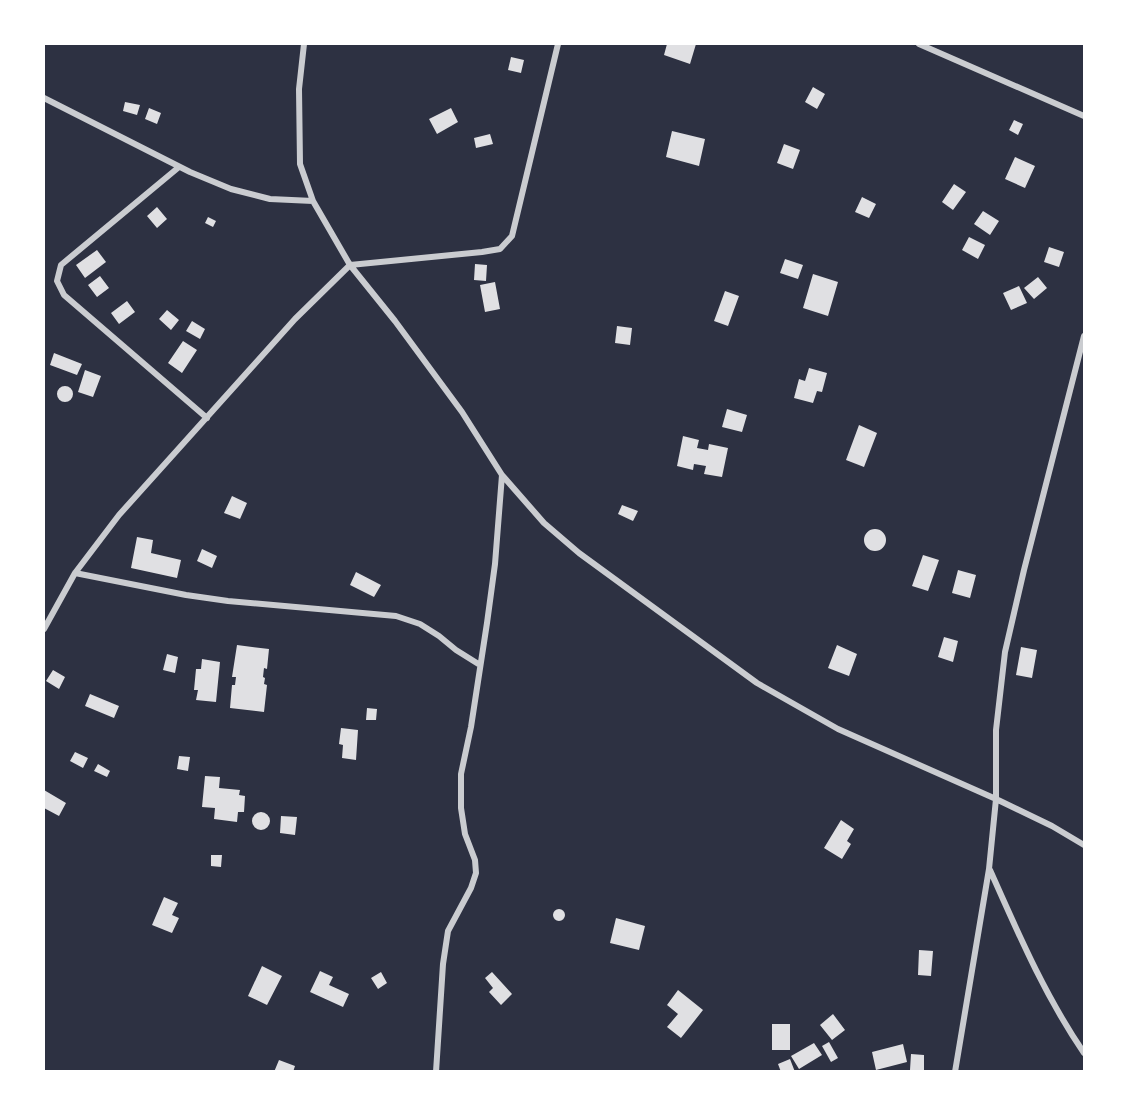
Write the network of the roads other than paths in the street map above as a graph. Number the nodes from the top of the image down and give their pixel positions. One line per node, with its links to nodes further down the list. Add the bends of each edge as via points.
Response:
1 (304, 44): 7 (street, via 299,89 300,164)
2 (558, 44): 8 (street, via 512,236 500,249)
3 (919, 44): 5 (street)
4 (44, 99): 6 (street)
5 (1084, 116)
6 (179, 167): 7 (street, via 231,189 270,199); 10 (street, via 61,266 57,281 64,295)
7 (313, 201): 8 (street)
8 (350, 265): 10 (street); 11 (street, via 462,412)
9 (1084, 336): 15 (street, via 1005,652 996,730)
10 (207, 418): 12 (street, via 119,515)
11 (502, 475): 14 (street, via 495,564); 15 (street, via 544,523 579,554 757,683 838,729)
12 (75, 573): 13 (street); 14 (street, via 228,601 396,616 420,624)
13 (44, 629)
14 (480, 665): 19 (street, via 460,774 465,834 476,873 448,931 442,964)
15 (996, 799): 16 (street); 17 (street)
16 (1084, 845)
17 (989, 869): 18 (street, via 1047,992); 20 (street)
18 (1084, 1053)
19 (436, 1071)
20 (955, 1071)

